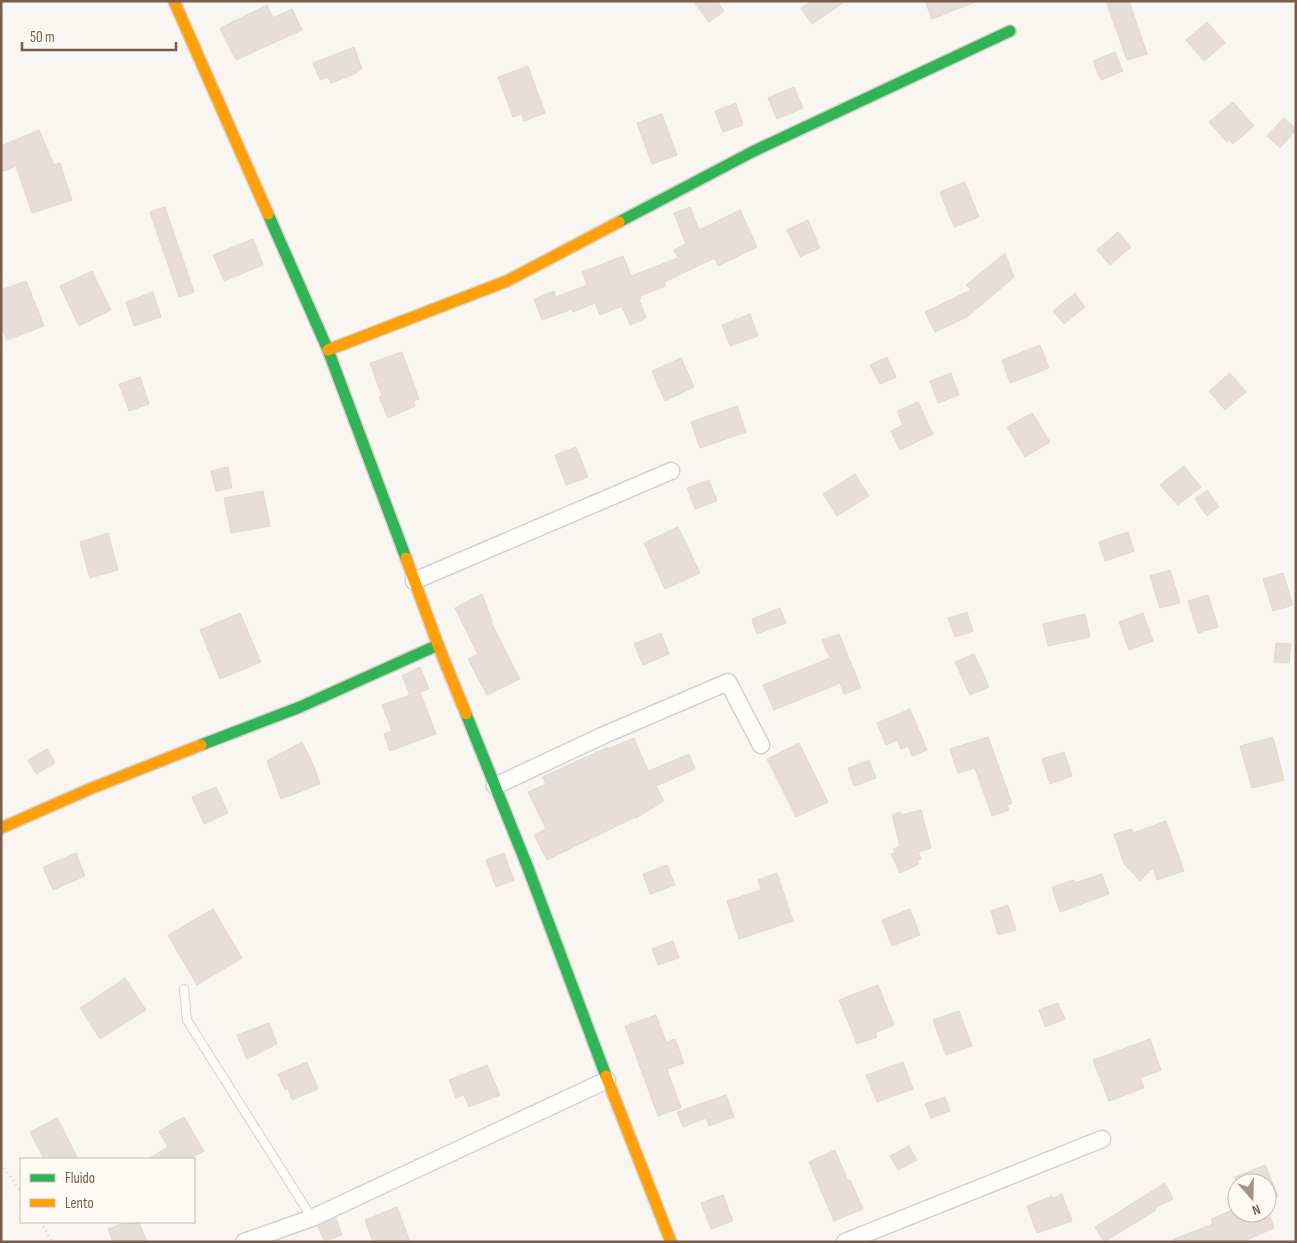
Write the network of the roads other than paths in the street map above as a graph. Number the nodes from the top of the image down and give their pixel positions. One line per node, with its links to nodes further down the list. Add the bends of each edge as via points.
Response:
1 (174, 1): 3 (main road)
2 (1010, 31): 3 (main road, via 754,151 507,280)
3 (328, 350): 5 (main road)
4 (671, 471): 5 (street)
5 (414, 581): 6 (main road)
6 (438, 645): 8 (main road); 9 (main road, via 300,707 92,788)
7 (761, 745): 8 (street, via 728,682)
8 (495, 786): 11 (main road)
9 (1, 828)
10 (184, 989): 13 (lane, via 187,1020)
11 (607, 1080): 13 (street); 15 (main road)
12 (1102, 1139): 16 (street)
13 (312, 1218): 14 (street)
14 (244, 1242)
15 (671, 1242)
16 (845, 1242)

